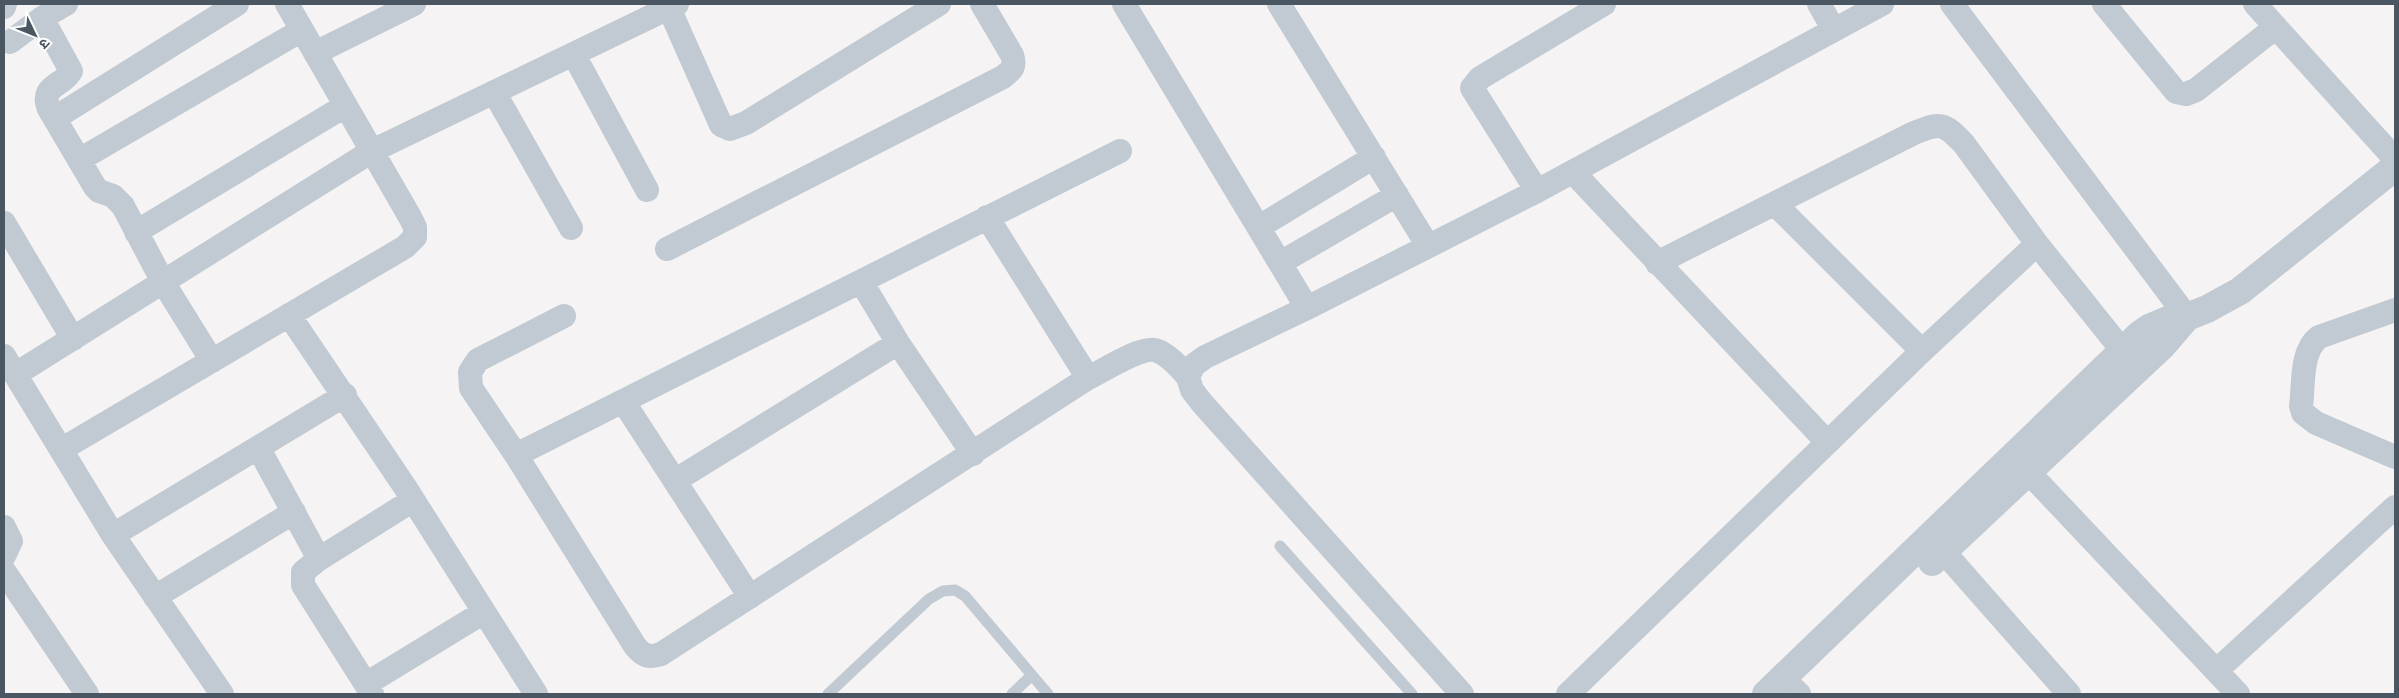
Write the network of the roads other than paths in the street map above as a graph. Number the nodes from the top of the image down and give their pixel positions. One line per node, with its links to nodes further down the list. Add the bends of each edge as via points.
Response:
1 (66, 4): 16 (street)
2 (237, 4): 25 (street)
3 (287, 4): 18 (street)
4 (414, 4): 21 (street)
5 (939, 4): 15 (street, via 746,123 730,129 721,125)
6 (982, 4): 44 (street, via 1012,55 1013,70)
7 (1124, 4): 39 (street)
8 (1279, 4): 28 (street)
9 (1604, 4): 34 (street, via 1480,78 1472,88)
10 (1818, 4): 19 (street)
11 (1882, 4): 19 (street)
12 (1952, 4): 53 (street)
13 (2104, 4): 17 (street, via 2176,92 2186,94 2196,90)
14 (2255, 4): 17 (street)
15 (673, 6): 22 (street)
16 (42, 18): 20 (street); 25 (street, via 71,70 47,96 46,101)
17 (2276, 27): 29 (street)
18 (302, 30): 21 (street); 30 (street)
19 (1834, 30): 32 (street)
20 (10, 42)
21 (315, 53): 24 (street)
22 (574, 55): 23 (street); 33 (street)
23 (494, 92): 26 (street); 40 (street)
24 (345, 106): 26 (street); 41 (street)
25 (55, 118): 30 (street)
26 (372, 151): 47 (street); 51 (street, via 415,227 415,237 405,247)
27 (1120, 151): 37 (street)
28 (1374, 158): 35 (street); 39 (street)
29 (2395, 158)
30 (79, 160): 41 (street, via 99,191 118,201)
31 (2395, 167): 53 (street, via 2240,291 2222,303)
32 (1573, 172): 34 (street); 46 (street)
33 (647, 190)
34 (1537, 191): 43 (street)
35 (1396, 194): 43 (street); 45 (street)
36 (1775, 204): 42 (street, via 1934,125 1950,130 1964,144); 46 (street); 57 (street)
37 (987, 217): 48 (street); 61 (street)
38 (4, 223): 54 (street)
39 (1259, 227): 45 (street)
40 (572, 228)
41 (136, 232): 47 (street)
42 (2037, 244): 56 (street); 57 (street)
43 (1428, 246): 49 (street)
44 (667, 249)
45 (1280, 263): 49 (street)
46 (1657, 264): 64 (street)
47 (163, 282): 54 (street); 58 (street)
48 (862, 283): 55 (street); 63 (street)
49 (1308, 308): 60 (street, via 1205,357 1194,365)
50 (2395, 310): 69 (street, via 2313,341 2307,354 2301,406 2303,413 2316,423)
51 (289, 315): 58 (street); 62 (street)
52 (564, 316): 68 (street, via 486,355 470,372 471,388)
53 (2186, 317): 56 (street, via 2149,328); 70 (street, via 2162,346)
54 (73, 339): 59 (street)
55 (898, 343): 67 (street); 71 (street)
56 (2122, 350): 70 (street)
57 (1922, 351): 64 (street)
58 (212, 361): 65 (street)
59 (10, 365): 65 (street)
60 (1188, 376): 61 (street, via 1154,350 1134,355); 96 (street, via 1192,390 1202,403)
61 (1088, 378): 67 (street)
62 (345, 395): 66 (street); 72 (street)
63 (623, 401): 68 (street); 71 (street)
64 (1827, 442): 97 (street)
65 (62, 449): 76 (street)
66 (260, 449): 74 (street); 76 (street)
67 (973, 454): 83 (street)
68 (516, 455): 83 (street, via 642,654 650,657 661,654)
69 (2395, 457)
70 (2021, 464): 78 (street); 85 (street); 98 (street)
71 (676, 480): 83 (street)
72 (413, 500): 80 (street); 84 (street)
73 (2395, 507): 85 (street)
74 (294, 512): 80 (street); 82 (street)
75 (4, 527): 79 (street, via 11,540)
76 (113, 535): 82 (street)
77 (1280, 546): 95 (lane)
78 (1943, 552): 88 (street); 99 (street)
79 (4, 556)
80 (319, 559): 87 (street, via 303,572 303,585)
81 (4, 571): 89 (street)
82 (155, 597): 90 (street)
83 (750, 597)
84 (484, 612): 87 (street); 91 (street)
85 (2216, 671): 100 (street)
86 (1032, 675): 92 (lane, via 965,596 955,590 943,591 929,599); 93 (lane); 94 (lane)
87 (369, 689)
88 (1795, 693)
89 (87, 694)
90 (222, 694)
91 (536, 694)
92 (828, 694)
93 (1012, 694)
94 (1048, 694)
95 (1412, 694)
96 (1462, 694)
97 (1568, 694)
98 (1766, 694)
99 (2069, 694)
100 (2238, 694)

